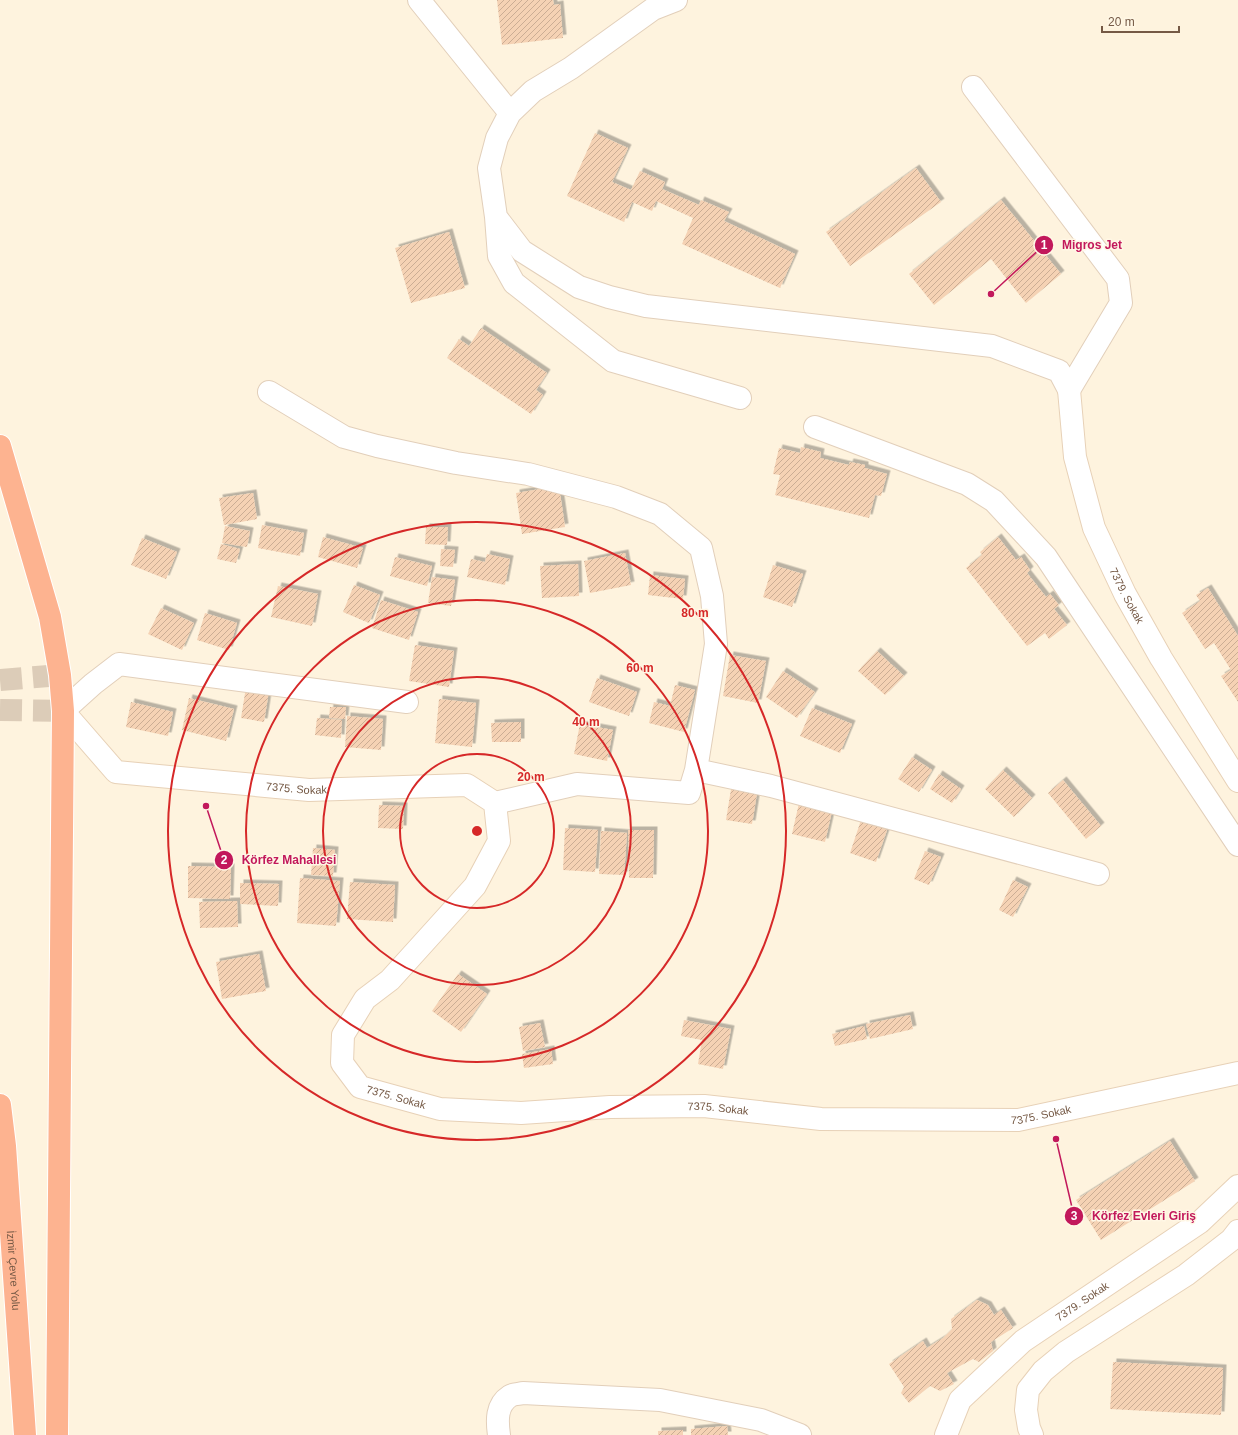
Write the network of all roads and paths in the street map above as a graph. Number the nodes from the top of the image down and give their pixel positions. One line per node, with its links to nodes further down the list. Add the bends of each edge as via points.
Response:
1 (419, 0): 4 (street)
2 (676, 0): 4 (street, via 653,9 571,68 533,91)
3 (973, 87): 6 (street, via 1118,279 1122,303)
4 (510, 113): 5 (street, via 497,138 489,168)
5 (496, 216): 6 (street, via 522,251 579,287 609,297 646,306 992,346 1059,371); 8 (street, via 499,256 514,283 612,361)
6 (1069, 390): 14 (street, 7379. Sokak, via 1075,457 1094,528 1125,594 1161,658)
7 (269, 392): 13 (street, via 344,437 456,463 528,474 616,497 660,514 701,548 712,596 716,644)
8 (740, 398)
9 (815, 427): 16 (street, via 967,484 994,501 1046,558)
10 (0, 446): 12 (highway, via 50,617 60,674)
11 (407, 702): 12 (street, via 119,664)
12 (63, 711): 15 (street, 7375. Sokak, via 116,772 309,790 467,785); 24 (highway)
13 (696, 770): 15 (street, via 690,794 577,784); 17 (street, via 771,786)
14 (1238, 781)
15 (494, 803): 18 (street, 7375. Sokak, via 499,841 475,886 390,980 365,999 343,1035 342,1063 360,1086 440,1108 521,1113 610,1107 704,1106 821,1119 1018,1120)
16 (1238, 844)
17 (1098, 874)
18 (1238, 1073)
19 (0, 1105): 23 (highway, İzmir Çevre Yolu)
20 (1238, 1186): 27 (street, 7379. Sokak, via 1200,1222 1023,1341 960,1400)
21 (1238, 1231): 28 (street, via 1226,1244 1186,1275 1066,1352 1043,1371 1028,1390 1026,1410)
22 (758, 1427): 25 (street, via 660,1400 522,1393 510,1396 500,1405 497,1419); 26 (street)
23 (25, 1435)
24 (57, 1435)
25 (498, 1435)
26 (800, 1435)
27 (946, 1435)
28 (1032, 1435)

